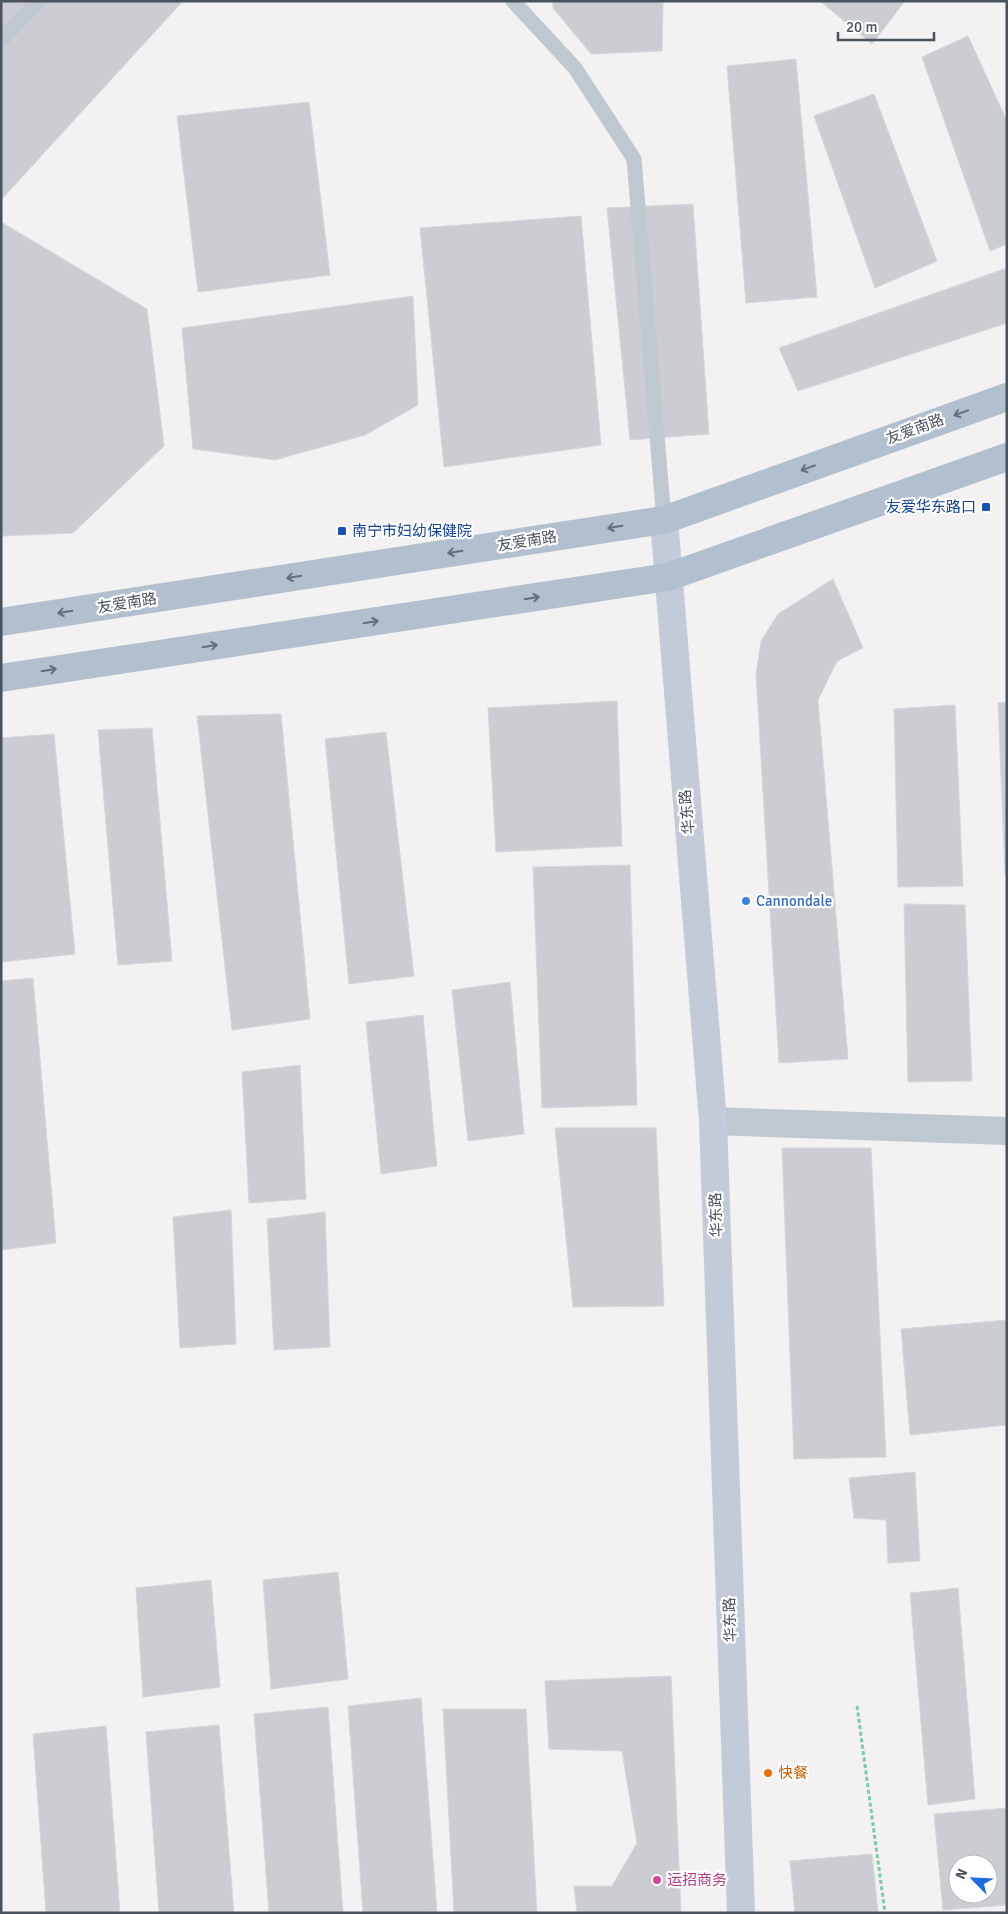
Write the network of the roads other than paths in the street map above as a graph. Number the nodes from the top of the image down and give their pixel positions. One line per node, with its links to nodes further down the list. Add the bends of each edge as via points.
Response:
1 (39, 1): 3 (lane)
2 (513, 1): 6 (lane, via 575,68 634,159)
3 (1, 40)
4 (1007, 396): 6 (main road, 友爱南路, one-way to 6)
5 (1007, 457): 7 (main road)
6 (664, 520): 7 (street, 华东路); 8 (main road, 友爱南路, one-way to 8)
7 (668, 577): 9 (main road, one-way to 7); 10 (street, 华东路)
8 (1, 622)
9 (1, 678)
10 (713, 1121): 11 (street); 12 (street, 华东路)
11 (1007, 1131)
12 (741, 1913)

